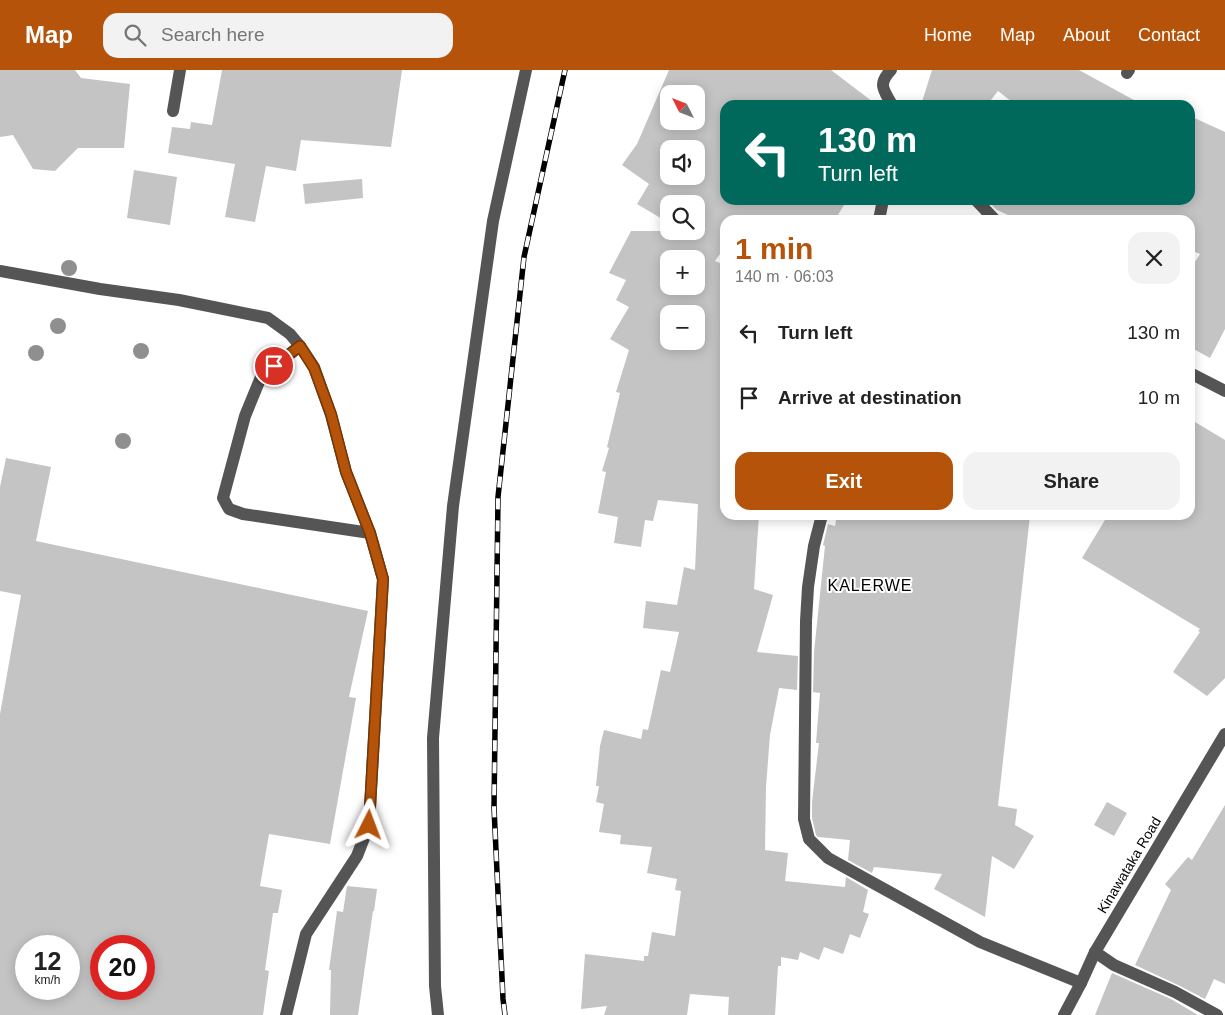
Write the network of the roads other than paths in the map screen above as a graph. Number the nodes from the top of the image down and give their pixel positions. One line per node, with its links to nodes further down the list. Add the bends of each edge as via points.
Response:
1 (180, 70): 5 (street)
2 (526, 70): 18 (street, via 493,221 454,506 433,738 434,986)
3 (890, 70): 4 (street, via 882,88)
4 (889, 100)
5 (173, 111)
6 (981, 205): 7 (street)
7 (990, 215)
8 (0, 271): 9 (street, via 180,300 268,318)
9 (300, 346): 13 (street, via 314,368 331,414 346,472); 13 (street, via 261,376 245,416 223,498 229,509 242,514)
10 (1195, 376): 11 (street)
11 (1225, 391)
12 (821, 520): 16 (street, via 814,546 806,621 804,819 809,840 828,858 980,942)
13 (370, 533): 17 (street, via 383,579 369,825 357,856 306,934)
14 (1225, 734): 15 (street, Kinawataka Road)
15 (1095, 952): 16 (street, Kinawataka Road); 20 (street, via 1114,965)
16 (1081, 983): 19 (street, Kinawataka Road)
17 (286, 1015)
18 (438, 1015)
19 (1064, 1015)
20 (1217, 1015)

